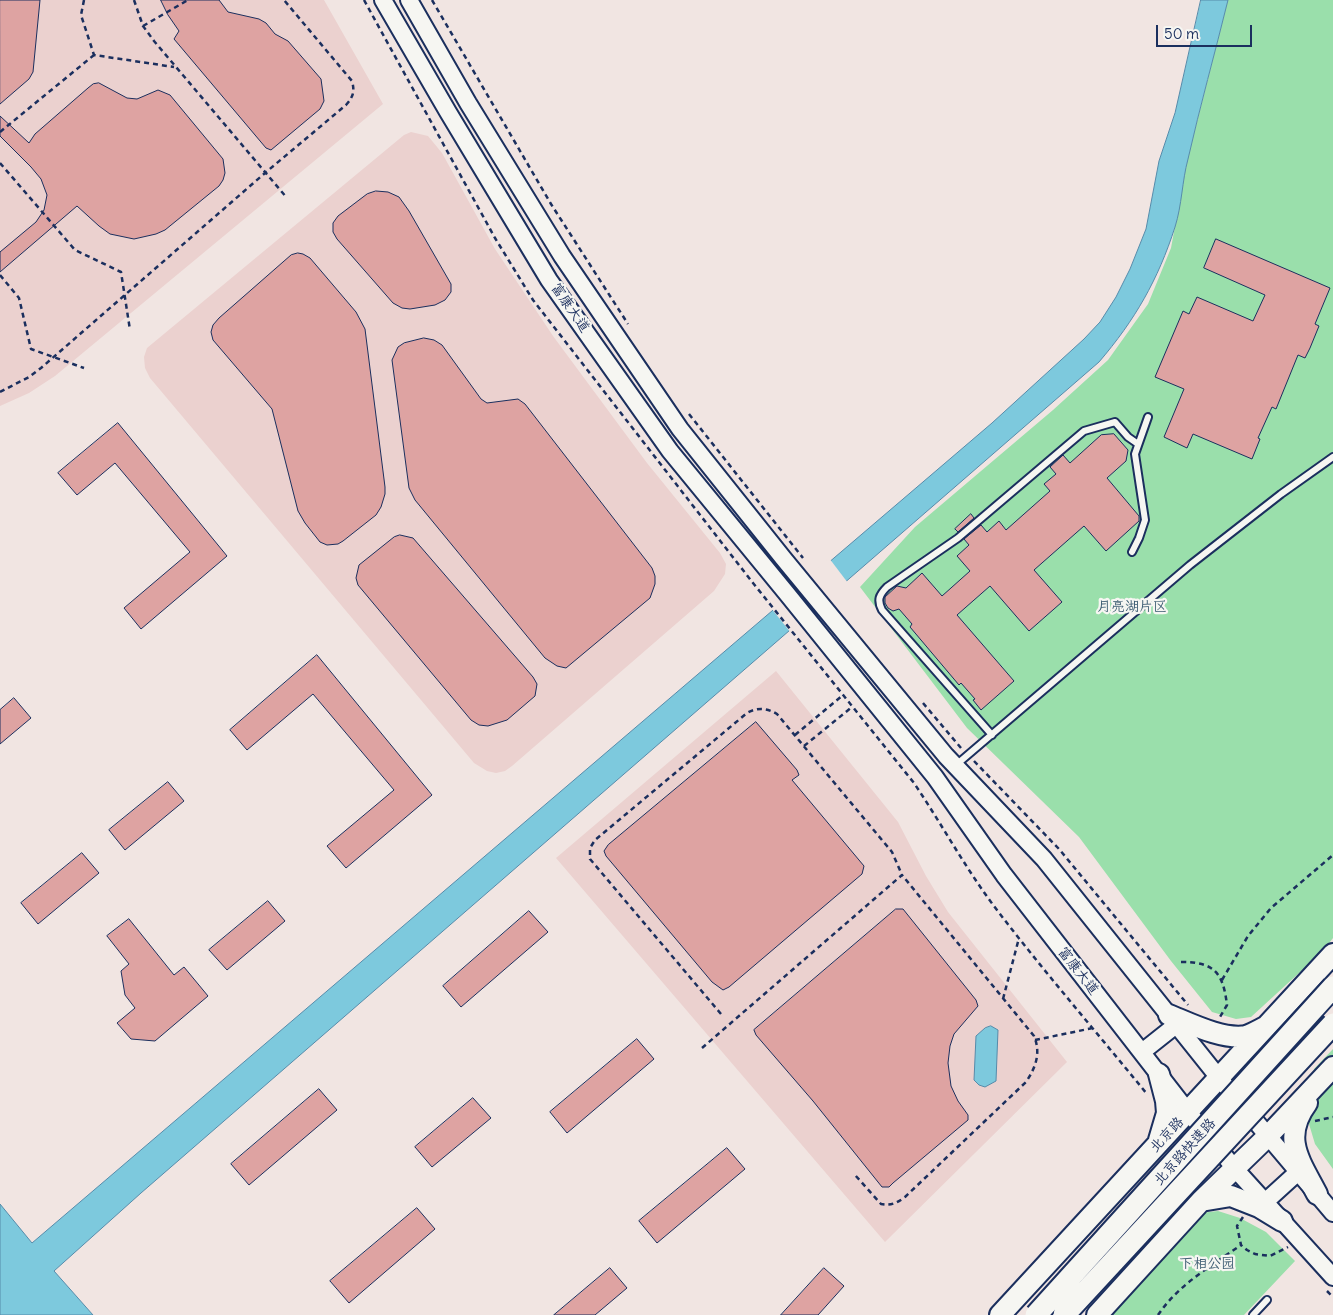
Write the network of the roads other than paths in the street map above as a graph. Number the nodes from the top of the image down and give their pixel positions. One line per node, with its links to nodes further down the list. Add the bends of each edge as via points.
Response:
1 (383, 0): 14 (street, 富康大道, via 550,280 670,451 935,777 1004,875)
2 (409, 0): 8 (street, 富康大道, via 562,256 680,429)
3 (1148, 417): 4 (lane)
4 (1138, 444): 6 (lane, via 1135,454 1144,520); 7 (lane, via 1115,422 1084,431 958,538 880,594 882,610)
5 (1333, 457): 7 (lane, via 1190,565)
6 (1132, 552)
7 (992, 735): 8 (lane)
8 (956, 766): 11 (street, via 1044,859)
9 (1333, 954): 13 (main road, 北京路)
10 (1333, 987): 31 (highway, 北京路快速路, bridge)
11 (1173, 1020): 13 (main road, via 1233,1036 1248,1035); 14 (street); 17 (street)
12 (1333, 1024): 32 (highway, 北京路快速路, bridge)
13 (1266, 1026): 17 (main road, 北京路)
14 (1142, 1052): 16 (street, 富康大道)
15 (1333, 1068): 19 (main road); 23 (main road, via 1299,1113 1294,1133 1294,1149)
16 (1159, 1074): 18 (street, 富康大道); 20 (main road, via 1167,1113)
17 (1219, 1078): 18 (main road, 北京路); 19 (street)
18 (1188, 1112): 20 (main road, 北京路); 21 (street, 富康大道)
19 (1267, 1137): 21 (main road); 22 (street)
20 (1158, 1144): 30 (main road, 北京路)
21 (1235, 1168): 24 (main road); 25 (street, 富康大道)
22 (1298, 1172): 23 (street); 25 (street)
23 (1317, 1194): 26 (street)
24 (1201, 1201): 25 (main road, via 1231,1196); 33 (main road)
25 (1258, 1203): 27 (main road)
26 (1333, 1213)
27 (1282, 1220): 28 (street, via 1294,1245)
28 (1327, 1281)
29 (1267, 1300): 34 (lane)
30 (1000, 1315)
31 (1036, 1315)
32 (1064, 1315)
33 (1096, 1315)
34 (1253, 1315)

